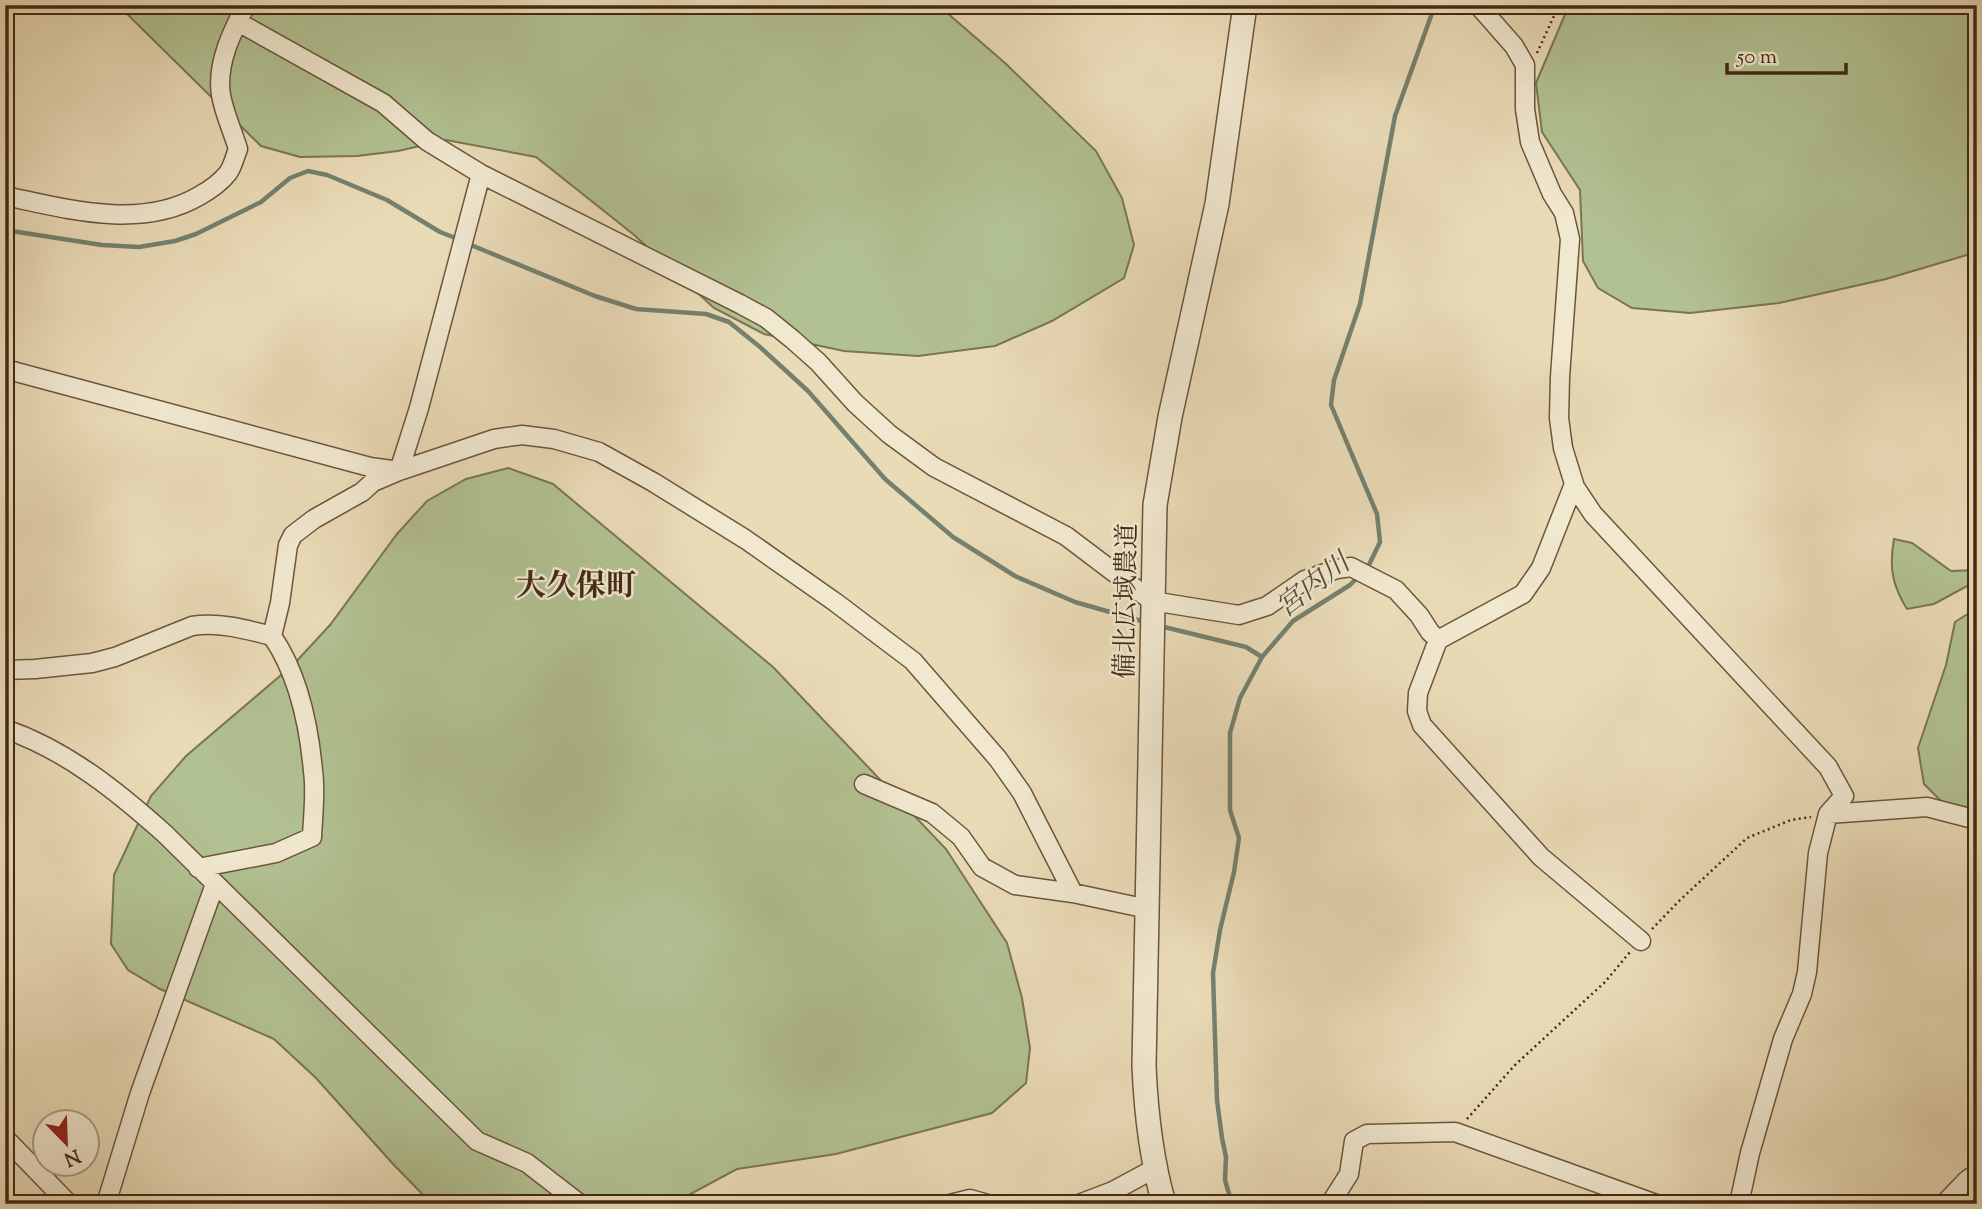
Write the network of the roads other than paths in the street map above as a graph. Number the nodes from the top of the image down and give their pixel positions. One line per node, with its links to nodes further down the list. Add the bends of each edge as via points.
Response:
1 (1245, 5): 9 (street, 備北広域農道, via 1217,204 1155,505)
2 (1478, 5): 8 (street, via 1525,65 1530,142 1564,213 1570,239 1559,418)
3 (242, 13): 4 (street, via 383,103 427,141); 5 (street, via 221,72 221,96 238,149 229,172 214,188 183,205 150,213 105,213)
4 (481, 174): 7 (street); 9 (street, via 766,318 818,362 855,403 934,467 1066,536)
5 (5, 196)
6 (5, 369): 7 (street)
7 (399, 471): 10 (street, via 373,482 293,535); 19 (street, via 494,439 522,435 555,439 599,452 745,539 913,661 1022,793)
8 (1574, 484): 11 (street, via 1541,568 1523,594); 15 (street, via 1593,514 1828,767 1844,796)
9 (1152, 601): 11 (street, via 1239,615 1267,606 1305,580 1351,567 1396,590); 20 (street, 備北広域農道)
10 (272, 636): 12 (street, via 204,624 92,663); 17 (street, via 300,695 314,772 313,837 276,853)
11 (1438, 640): 21 (street, via 1418,693 1416,711 1422,725 1541,857)
12 (5, 670)
13 (5, 729): 17 (street, via 77,764 126,799)
14 (864, 784): 19 (street, via 932,813 961,837 982,867 1015,885)
15 (1828, 814): 16 (street, via 1927,807); 34 (street, via 1818,853 1802,994 1783,1039)
16 (1977, 820)
17 (198, 868): 18 (street)
18 (215, 884): 26 (street, via 140,1093); 27 (street, via 477,1141 527,1163)
19 (1073, 893): 20 (street)
20 (1147, 909): 23 (street, 備北広域農道, via 1144,1066)
21 (1641, 941)
22 (5, 1138): 25 (street)
23 (1154, 1169): 30 (street); 31 (street, 備北広域農道)
24 (1977, 1173): 35 (street)
25 (69, 1204)
26 (106, 1204)
27 (580, 1204)
28 (950, 1204): 29 (street, via 971,1199)
29 (988, 1204)
30 (1079, 1204)
31 (1164, 1204)
32 (1330, 1204): 33 (street, via 1349,1174 1354,1141 1367,1134 1455,1132)
33 (1656, 1204)
34 (1739, 1204)
35 (1944, 1204)

